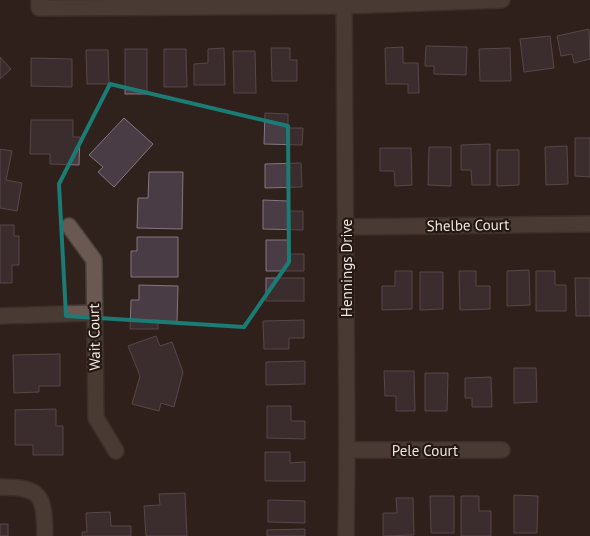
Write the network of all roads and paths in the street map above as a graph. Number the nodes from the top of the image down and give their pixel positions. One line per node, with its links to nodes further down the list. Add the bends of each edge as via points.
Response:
1 (39, 0): 3 (street, via 39,8)
2 (502, 0): 3 (street)
3 (344, 3): 6 (street, Hennings Drive)
4 (590, 224): 6 (street, Shelbe Court)
5 (69, 226): 7 (street, Wait Court, via 94,260)
6 (345, 227): 9 (street, Hennings Drive)
7 (94, 313): 8 (street); 11 (street, Wait Court, via 96,418)
8 (0, 316)
9 (347, 450): 10 (street, Pele Court); 14 (street, Hennings Drive)
10 (502, 450)
11 (116, 451)
12 (0, 487): 13 (street, via 22,487 34,492 44,506)
13 (45, 536)
14 (346, 536)

